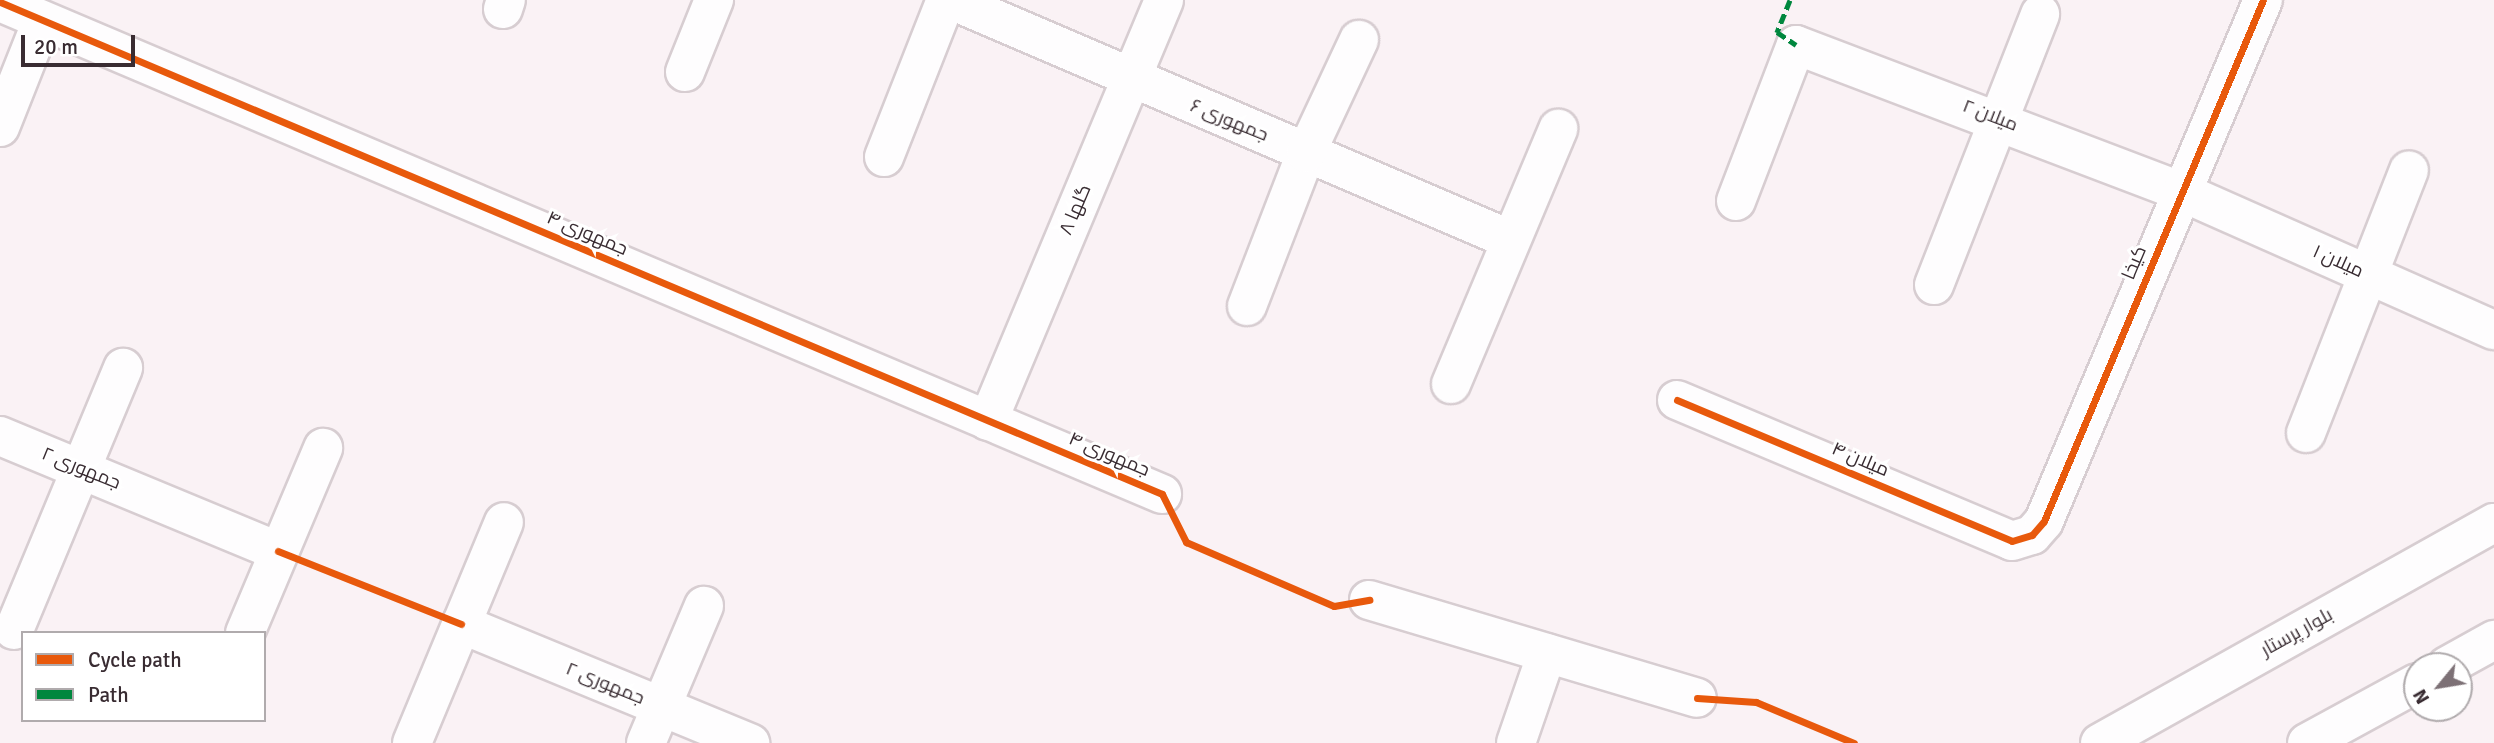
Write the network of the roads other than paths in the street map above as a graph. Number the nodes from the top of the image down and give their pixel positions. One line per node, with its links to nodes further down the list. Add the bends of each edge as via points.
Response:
1 (714, 0): 9 (street)
2 (948, 0): 10 (street, جمهوری ۶); 15 (street)
3 (1164, 0): 10 (street, گلها ۸)
4 (2263, 0): 17 (street, کیخا)
5 (0, 2): 7 (street, جمهوری ۴)
6 (2040, 14): 11 (street)
7 (42, 20): 12 (street); 27 (street, جمهوری ۴)
8 (1359, 40): 14 (street)
9 (685, 72)
10 (1131, 80): 14 (street, جمهوری ۶); 27 (street, گلها ۸)
11 (1998, 118): 17 (street, میلان ۲); 18 (street, میلان ۲, via 1796,45); 21 (street)
12 (0, 127)
13 (1558, 129): 19 (street)
14 (1306, 153): 19 (street, جمهوری ۶); 22 (street)
15 (884, 158)
16 (2409, 170): 20 (street)
17 (2182, 192): 20 (street, میلان ۱); 35 (street, کیخا, via 2044,521)
18 (1736, 201)
19 (1509, 239): 25 (street)
20 (2368, 275): 23 (street, میلان ۱); 28 (street)
21 (1934, 285)
22 (1247, 306)
23 (2494, 330)
24 (123, 368): 31 (street)
25 (1451, 384)
26 (1677, 400): 35 (street, میلان ۴, via 2012,541)
27 (988, 421): 32 (street, جمهوری ۴)
28 (2306, 433)
29 (0, 436): 31 (street, جمهوری ۲)
30 (323, 448): 36 (street)
31 (79, 469): 36 (street, جمهوری ۲); 40 (street)
32 (1162, 494)
33 (504, 522): 39 (street)
34 (2494, 523): 52 (street, بلوار پرستار)
35 (2032, 535)
36 (278, 551): 41 (street)
37 (1369, 600): 44 (street)
38 (704, 606): 47 (street)
39 (461, 624): 47 (street, جمهوری ۲); 48 (street)
40 (14, 630)
41 (246, 631)
42 (2494, 640): 43 (street)
43 (2472, 652)
44 (1547, 653): 46 (street); 51 (street)
45 (2403, 691): 53 (street)
46 (1697, 698)
47 (661, 706): 49 (street); 50 (street, جمهوری ۲)
48 (412, 743)
49 (646, 743)
50 (750, 743)
51 (1516, 743)
52 (2100, 743)
53 (2307, 743)

